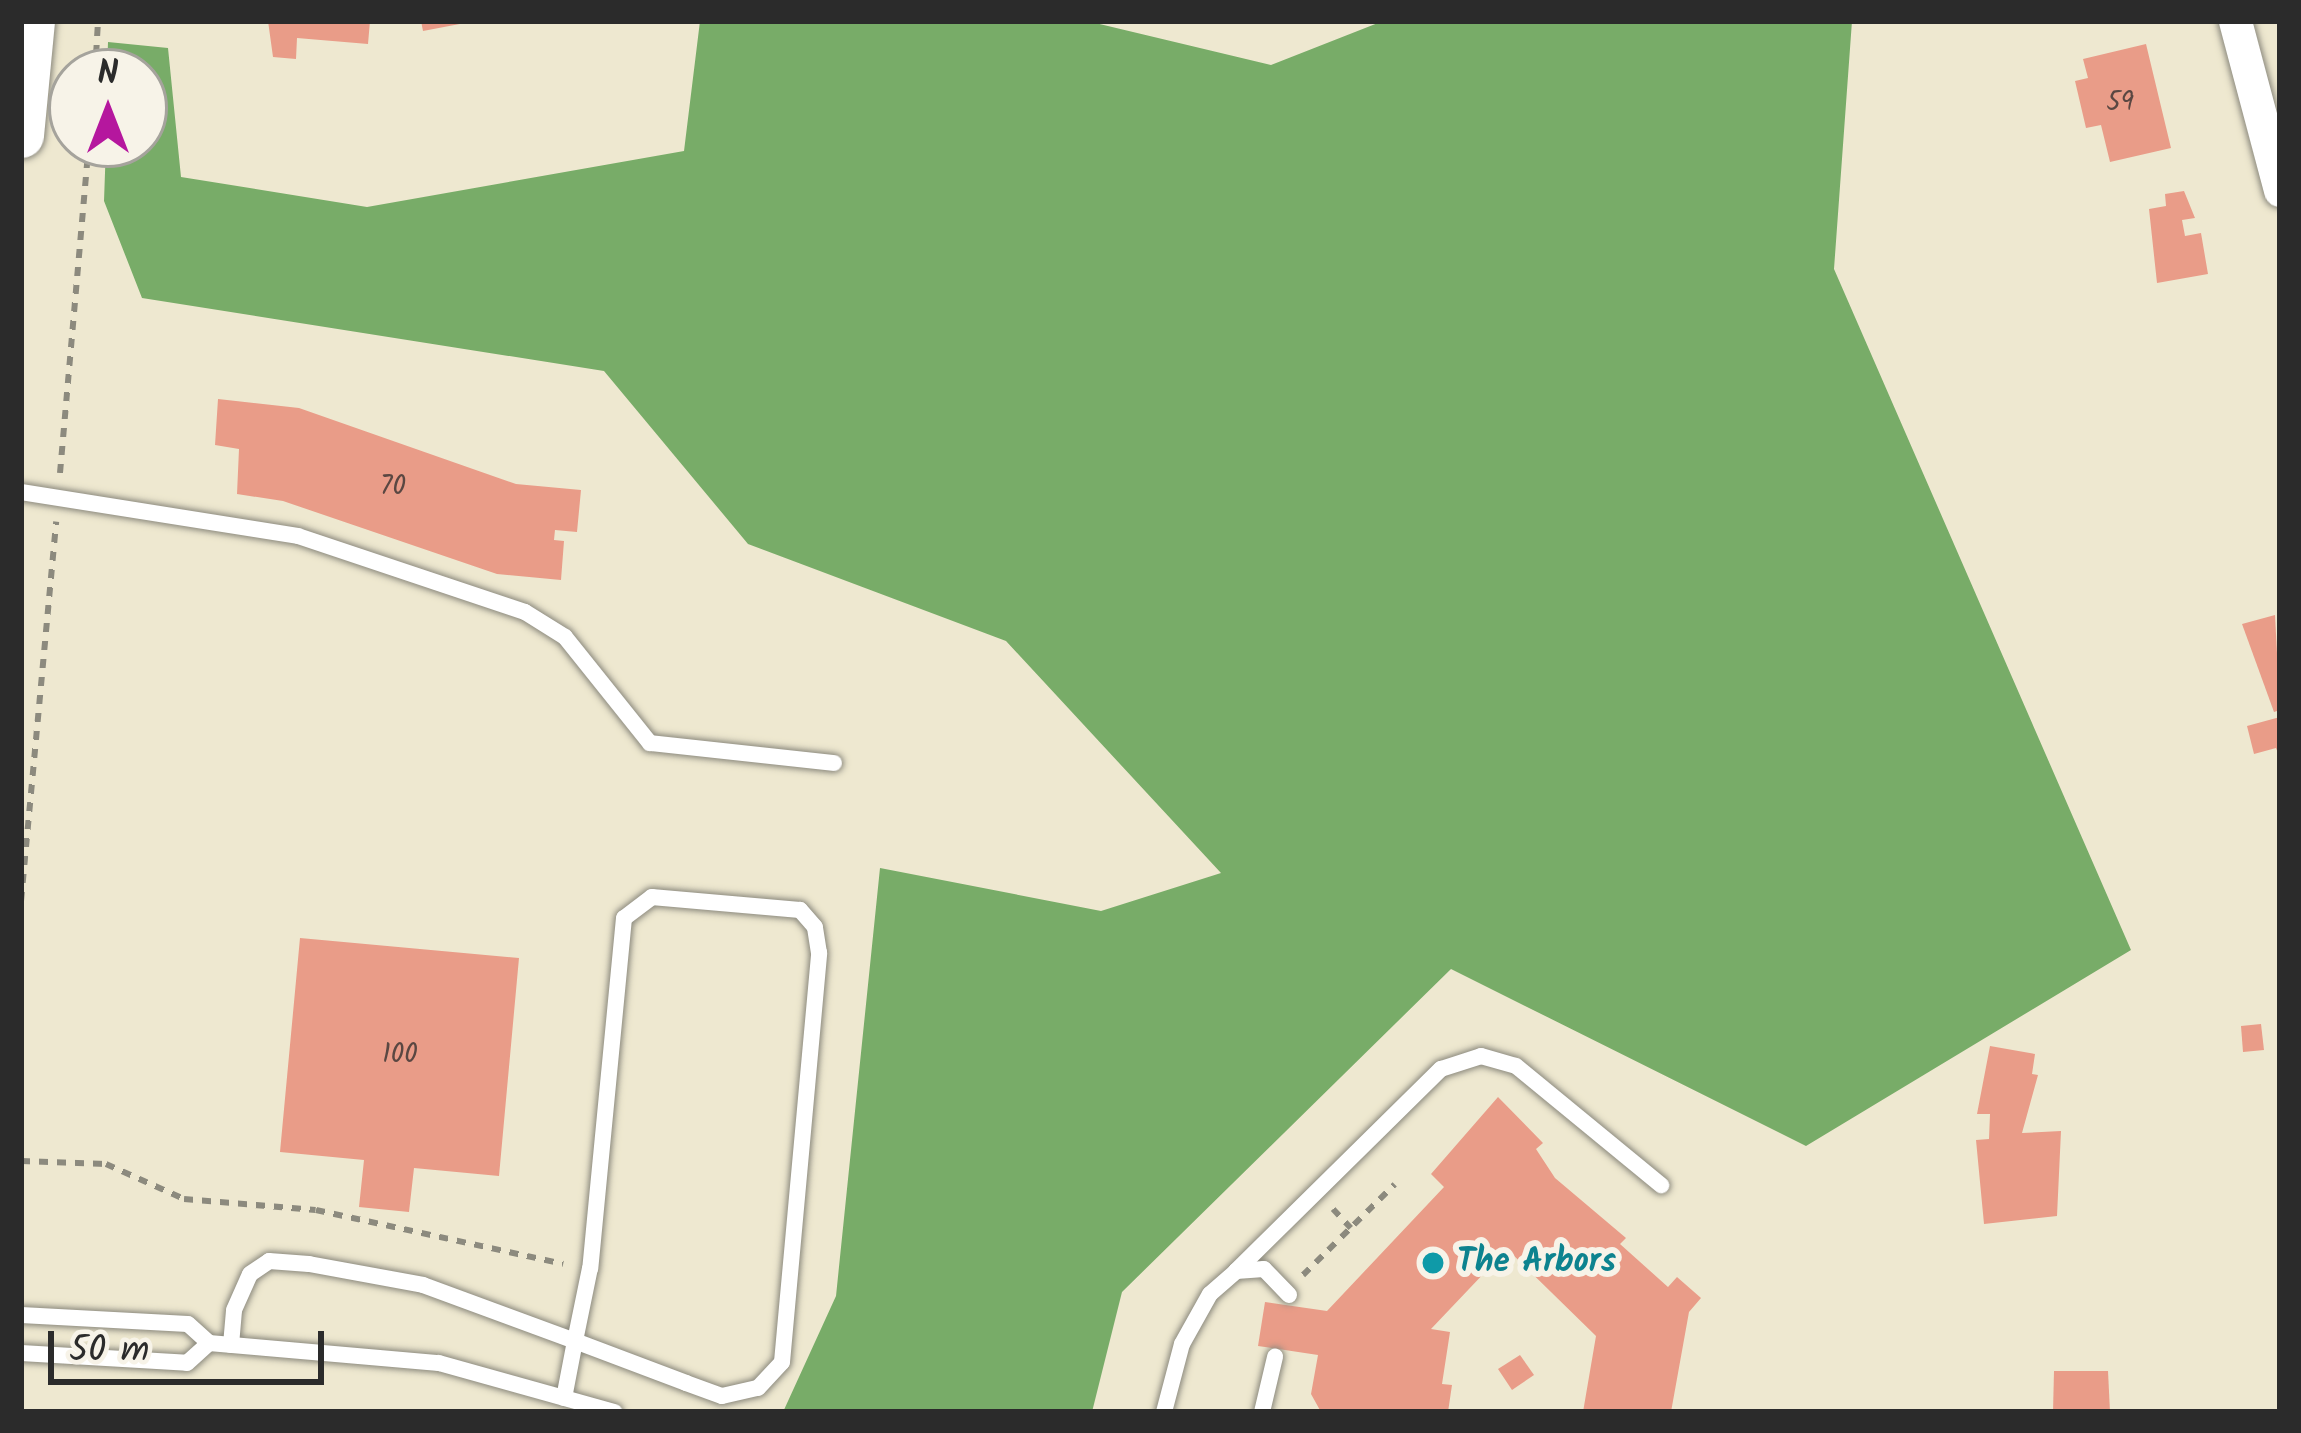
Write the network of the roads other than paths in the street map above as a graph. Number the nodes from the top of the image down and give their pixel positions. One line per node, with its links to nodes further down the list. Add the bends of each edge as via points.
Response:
1 (32, 21): 3 (main road)
2 (2235, 21): 4 (street)
3 (21, 135)
4 (2280, 190)
5 (21, 492): 6 (lane, via 321,544 525,612 565,638 650,742)
6 (834, 764)
7 (1661, 1185): 8 (lane, via 1516,1066 1481,1056 1441,1070)
8 (1236, 1271): 9 (lane, via 1264,1269); 18 (lane, via 1210,1294 1182,1344)
9 (1293, 1294)
10 (21, 1315): 12 (lane, via 188,1324)
11 (575, 1341): 11 (lane, via 590,1268 625,918 652,897 800,910 815,928 819,953 782,1362 758,1388 722,1396); 13 (lane, via 423,1285 268,1261 250,1274 234,1310); 16 (lane)
12 (209, 1343): 13 (lane); 14 (lane, via 187,1363)
13 (231, 1345): 16 (lane, via 439,1363)
14 (21, 1354)
15 (1275, 1357): 19 (lane)
16 (564, 1398): 17 (lane)
17 (614, 1412)
18 (1164, 1412)
19 (1262, 1412)

